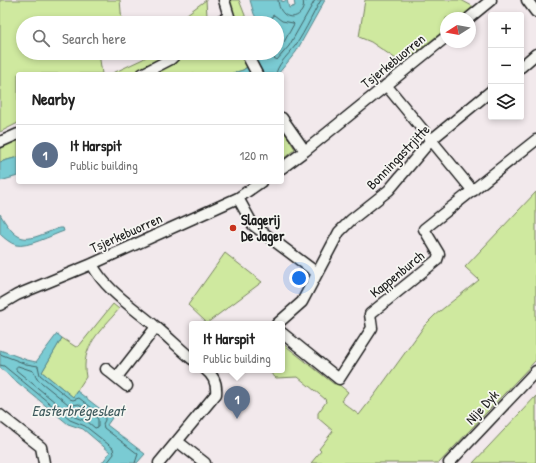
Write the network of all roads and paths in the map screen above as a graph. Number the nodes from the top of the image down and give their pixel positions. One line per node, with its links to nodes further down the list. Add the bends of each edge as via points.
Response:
1 (224, 0): 6 (street)
2 (491, 0): 4 (street)
3 (527, 0): 5 (street)
4 (476, 12)
5 (536, 12)
6 (229, 16)
7 (440, 41): 14 (street, Tsjerkebuorren)
8 (536, 54): 11 (street)
9 (169, 60): 12 (street)
10 (250, 60): 13 (street)
11 (524, 64)
12 (146, 72)
13 (256, 72)
14 (386, 85): 18 (street); 21 (street, Tsjerkebuorren)
15 (488, 93): 18 (street, Bonningastrjitte)
16 (284, 121): 21 (street)
17 (16, 135): 20 (street)
18 (431, 140): 24 (street); 27 (street, Bonningastrjitte, via 388,190 340,232)
19 (536, 140): 24 (street, Kappenburch)
20 (0, 142)
21 (305, 151): 22 (street, Tsjerkebuorren)
22 (284, 167)
23 (258, 184): 25 (street, Tsjerkebuorren)
24 (473, 191): 31 (street, Kappenburch, via 424,229 439,254 437,260 370,314 372,328 339,379)
25 (238, 198): 26 (street, Tsjerkebuorren); 27 (street, via 253,225)
26 (92, 264): 28 (street, Tsjerkebuorren, via 16,295); 30 (street, via 124,302)
27 (317, 273): 29 (street, Bonningastrjitte, via 302,302)
28 (0, 305)
29 (280, 321)
30 (156, 326): 32 (street); 36 (street)
31 (285, 335)
32 (189, 356)
33 (106, 369): 36 (street)
34 (536, 371): 43 (street, Nije Dyk)
35 (212, 373): 39 (street, via 216,394)
36 (117, 377): 37 (street)
37 (127, 386)
38 (0, 415): 40 (street, via 41,448)
39 (177, 441): 41 (street); 42 (street)
40 (44, 463)
41 (159, 463)
42 (205, 463)
43 (449, 463)

